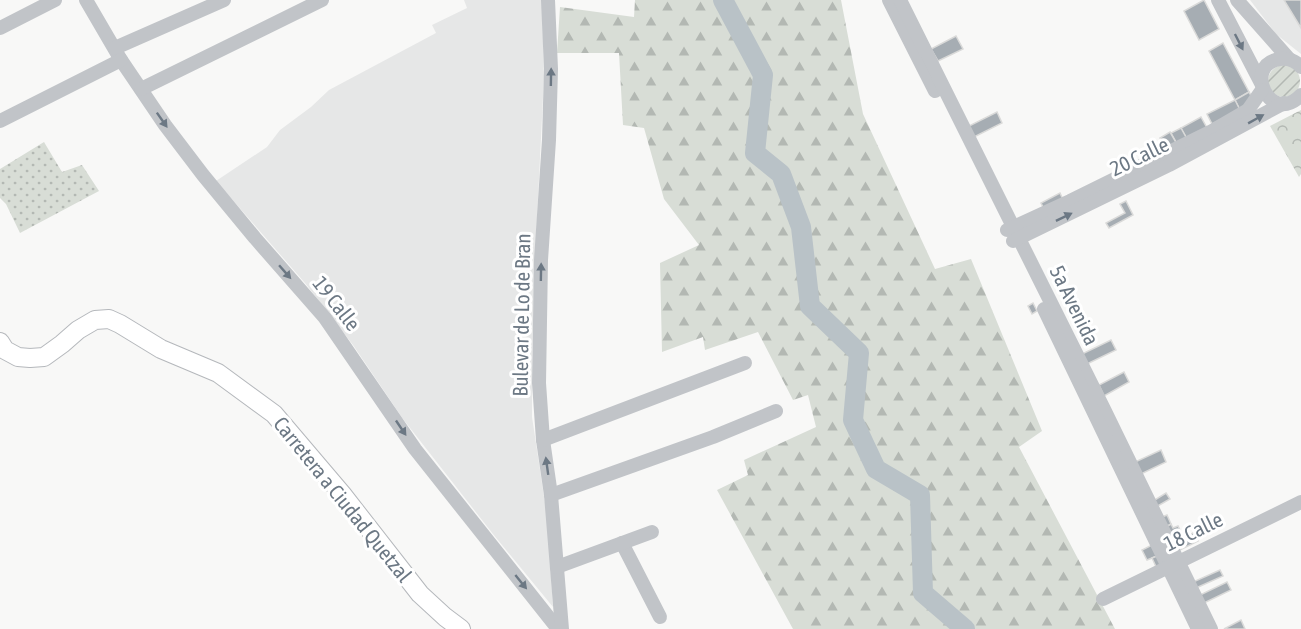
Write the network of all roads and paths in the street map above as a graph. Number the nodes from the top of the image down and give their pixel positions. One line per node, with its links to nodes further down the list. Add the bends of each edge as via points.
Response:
1 (55, 0): 10 (street)
2 (86, 0): 11 (street, 19 Calle)
3 (224, 0): 11 (street)
4 (322, 0): 16 (street)
5 (548, 0): 24 (street, Bulevar de Lo de Bran, one-way to 5, via 539,382 551,69)
6 (889, 0): 12 (street, 5a Avenida)
7 (900, 0): 12 (street, 5a Avenida)
8 (1218, 0): 15 (street, one-way to 15)
9 (1237, 0): 13 (street)
10 (0, 28)
11 (118, 54): 16 (street, 19 Calle); 19 (street)
12 (922, 55): 20 (street, 5a Avenida)
13 (1289, 59): 14 (street); 15 (street, 20 Calle, via 1269,64 1264,69)
14 (1301, 68)
15 (1262, 86): 18 (street, via 1266,96); 20 (street, 20 Calle, via 1248,110)
16 (141, 89): 34 (street, 19 Calle, one-way to 34, via 203,175 324,318 415,449)
17 (1300, 96): 18 (street, 20 Calle)
18 (1284, 104): 20 (street, 20 Calle, one-way to 18, via 1169,165)
19 (0, 121)
20 (1012, 234): 29 (street, 5a Avenida)
21 (0, 342): 33 (main road, Carretera a Ciudad Quetzal, via 18,357 44,357 94,320 109,319 162,350 218,373 274,414 420,594)
22 (745, 363): 24 (street)
23 (776, 411): 25 (street)
24 (543, 440): 25 (street, Bulevar de Lo de Bran, one-way to 24)
25 (551, 495): 30 (street, Bulevar de Lo de Bran)
26 (1301, 502): 29 (street, 18 Calle)
27 (652, 532): 28 (street)
28 (622, 543): 30 (street); 32 (street)
29 (1173, 564): 31 (street, 18 Calle); 35 (street, 5a Avenida); 36 (street, 5a Avenida)
30 (557, 567): 34 (street, Bulevar de Lo de Bran)
31 (1103, 598)
32 (660, 617)
33 (461, 629)
34 (560, 629)
35 (1198, 629)
36 (1211, 629)

